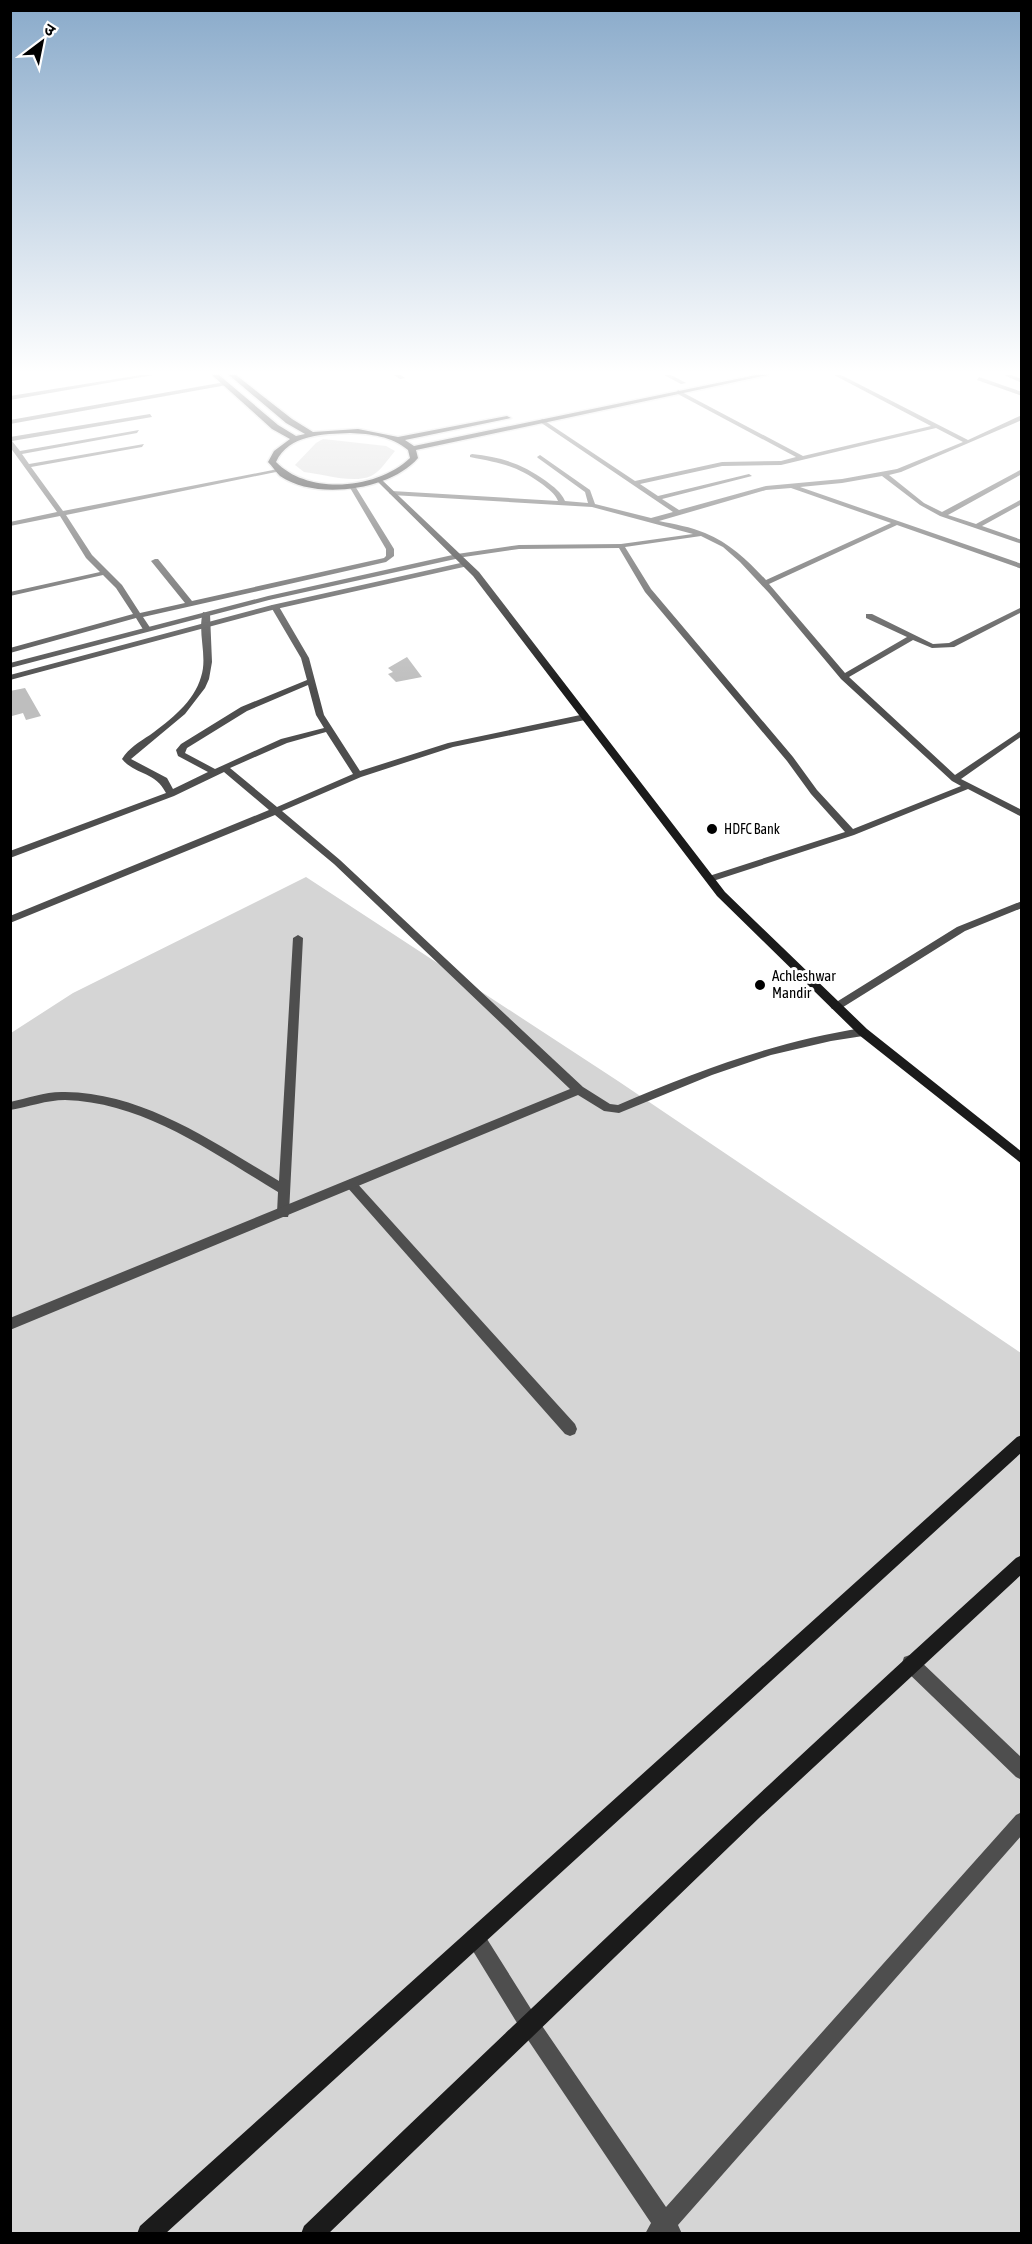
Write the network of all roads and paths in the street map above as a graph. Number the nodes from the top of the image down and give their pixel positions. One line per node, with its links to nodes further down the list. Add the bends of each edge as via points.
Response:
1 (37, 480): 22 (street)
2 (229, 480): 22 (street)
3 (294, 480): 15 (main road)
4 (540, 480): 19 (street)
5 (572, 480): 20 (street, via 588,491)
6 (630, 480): 13 (street)
7 (650, 480): 13 (street)
8 (733, 480): 17 (street)
9 (839, 480): 14 (street)
10 (891, 480): 23 (street)
11 (1006, 480): 23 (street)
12 (380, 481): 15 (main road); 16 (main road)
13 (635, 483): 17 (street)
14 (788, 485): 21 (street); 25 (street)
15 (352, 486): 38 (street, via 390,549 386,560)
16 (392, 493): 19 (street); 31 (main road)
17 (657, 498): 21 (street)
18 (1022, 501): 27 (street)
19 (562, 502): 20 (street)
20 (592, 505): 24 (street)
21 (677, 512): 24 (street)
22 (62, 514): 26 (street); 35 (street)
23 (942, 515): 27 (street)
24 (653, 520): 28 (street)
25 (897, 523): 34 (street); 36 (street)
26 (10, 524)
27 (976, 527): 29 (street)
28 (702, 534): 30 (street); 36 (street, via 743,560)
29 (1020, 541)
30 (621, 546): 31 (street, via 519,547); 63 (street, via 648,590)
31 (457, 556): 33 (main road); 41 (street)
32 (155, 561): 38 (street)
33 (465, 564): 39 (street); 53 (main road)
34 (1022, 567)
35 (103, 573): 37 (street); 42 (street, via 119,587)
36 (765, 583): 50 (street)
37 (10, 594)
38 (190, 604): 42 (street)
39 (275, 607): 44 (street); 52 (street, via 304,658)
40 (1022, 609): 46 (street, via 951,645 932,646)
41 (206, 614): 44 (street); 45 (street)
42 (139, 615): 45 (street); 47 (street)
43 (868, 616): 46 (street)
44 (204, 626): 51 (street); 60 (street, via 208,640 205,680 183,712 126,759 164,780)
45 (147, 628): 49 (street)
46 (912, 638): 50 (street)
47 (10, 651)
48 (10, 657): 49 (street)
49 (14, 665)
50 (844, 677): 58 (street)
51 (10, 678)
52 (311, 681): 54 (street); 56 (street, via 244,709 180,750 181,754)
53 (585, 717): 57 (street, via 451,745); 65 (main road)
54 (328, 729): 56 (street, via 284,741); 57 (street)
55 (1022, 732): 58 (street)
56 (221, 771): 60 (street); 61 (street)
57 (358, 774): 61 (street)
58 (955, 779): 59 (street)
59 (966, 787): 62 (street); 63 (street)
60 (171, 794): 64 (street)
61 (278, 810): 67 (street); 71 (street)
62 (1022, 814)
63 (851, 833): 65 (street)
64 (10, 855)
65 (710, 879): 69 (main road)
66 (1022, 904): 69 (street, via 961,929)
67 (10, 920)
68 (298, 938): 75 (street)
69 (836, 1006): 70 (main road)
70 (863, 1032): 71 (street, via 753,1055 619,1109 608,1108); 73 (main road)
71 (579, 1090): 74 (street)
72 (10, 1106): 75 (street, via 63,1096 114,1102 160,1119)
73 (1022, 1159)
74 (351, 1185): 76 (street); 78 (street)
75 (284, 1190): 76 (street)
76 (283, 1213): 77 (street)
77 (10, 1324)
78 (570, 1429)
79 (1022, 1442): 84 (main road)
80 (1022, 1563): 81 (main road)
81 (910, 1663): 82 (street); 85 (main road)
82 (1022, 1771)
83 (1022, 1821): 86 (street)
84 (475, 1938): 85 (street); 87 (main road)
85 (529, 2024): 86 (street); 88 (main road)
86 (664, 2231)
87 (148, 2234)
88 (312, 2234)

